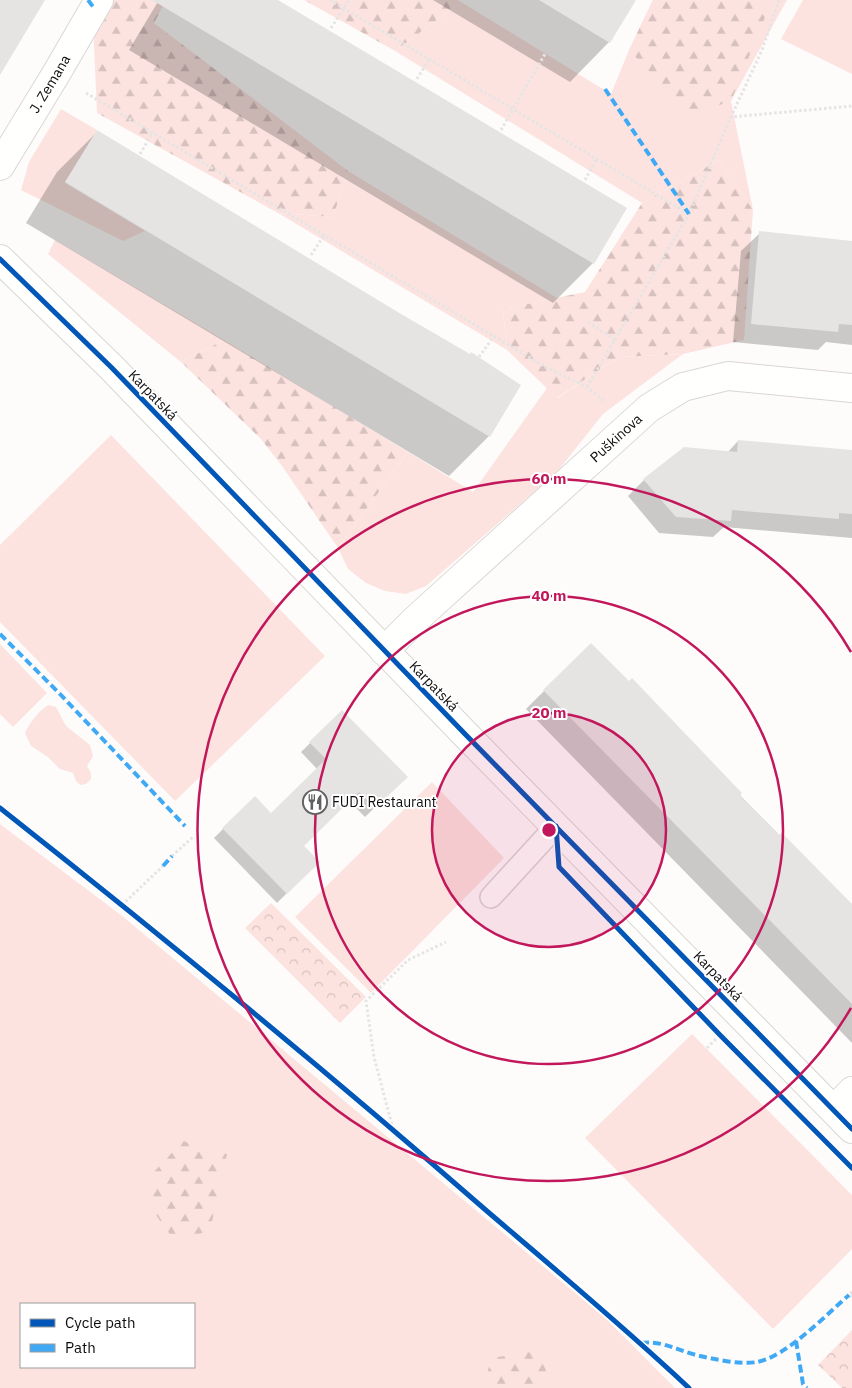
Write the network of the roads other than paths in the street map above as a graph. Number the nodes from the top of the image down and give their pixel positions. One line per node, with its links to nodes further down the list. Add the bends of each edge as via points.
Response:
1 (99, 0): 2 (street, J. Zemana)
2 (0, 166)
3 (0, 259): 5 (street, Karpatská, via 111,367)
4 (852, 388): 5 (street, Puškinova, via 728,376 683,387 649,408)
5 (384, 651): 6 (street, Karpatská)
6 (556, 826): 7 (lane); 8 (street, Karpatská)
7 (491, 897)
8 (846, 1110)

